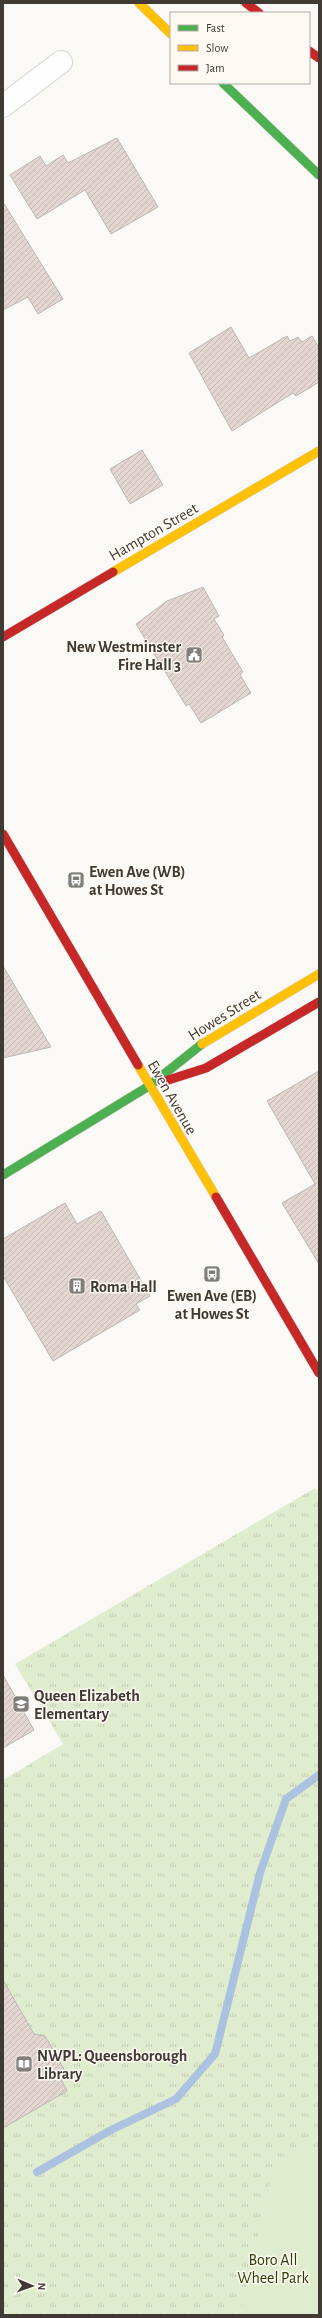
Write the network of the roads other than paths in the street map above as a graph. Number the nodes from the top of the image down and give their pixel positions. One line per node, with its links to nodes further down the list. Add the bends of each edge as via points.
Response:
1 (139, 3): 4 (main road)
2 (246, 3): 3 (main road)
3 (258, 12)
4 (170, 33)
5 (310, 52): 6 (main road)
6 (319, 58)
7 (61, 62): 9 (street)
8 (224, 84): 10 (main road)
9 (3, 106)
10 (319, 175)
11 (319, 451): 12 (main road, Hampton Street)
12 (3, 637)
13 (3, 834): 16 (main road, Ewen Avenue)
14 (319, 974): 16 (main road, Howes Street, via 203,1043)
15 (319, 1002): 16 (main road, Howes Street, via 206,1068)
16 (149, 1086): 17 (main road, Howes Street); 18 (main road, Ewen Avenue)
17 (3, 1175)
18 (319, 1373)

